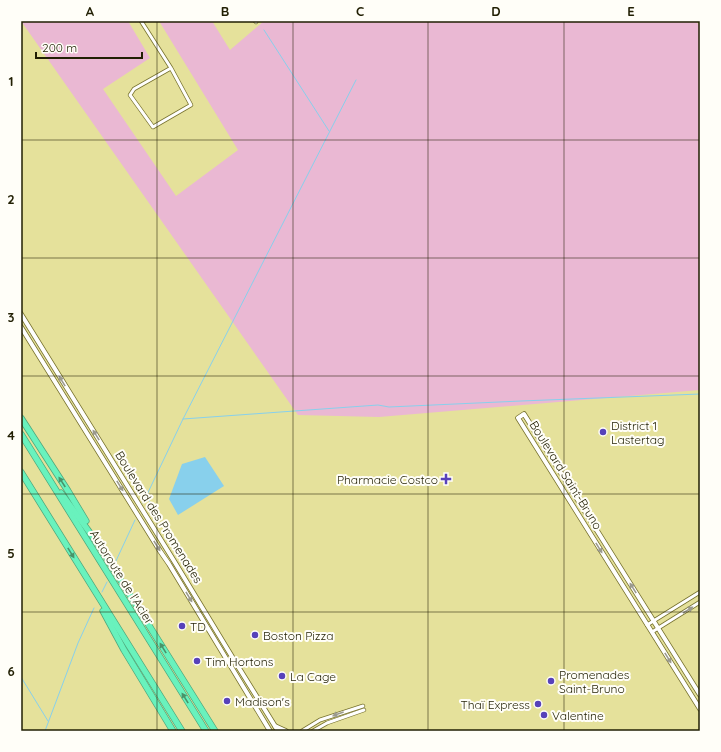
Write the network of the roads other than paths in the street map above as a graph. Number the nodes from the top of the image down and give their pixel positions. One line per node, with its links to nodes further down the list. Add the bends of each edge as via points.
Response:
1 (141, 21): 2 (street)
2 (171, 68): 2 (street, via 191,105 153,127 130,95 134,89)
3 (21, 314): 24 (street, Boulevard des Promenades, one-way to 3)
4 (21, 327): 30 (street, Boulevard des Promenades, one-way to 30)
5 (21, 418): 11 (highway, one-way to 5, via 73,499)
6 (533, 428): 7 (street); 7 (street, Boulevard Saint-Bruno, via 524,414 518,418); 15 (street, Boulevard Saint-Bruno, one-way to 6)
7 (527, 432): 16 (street, Boulevard Saint-Bruno, one-way to 16)
8 (21, 434): 9 (highway, Autoroute de l'Acier)
9 (42, 468): 11 (highway); 28 (highway, Autoroute de l'Acier, one-way to 9)
10 (21, 472): 12 (highway, one-way to 12)
11 (98, 544): 29 (highway, one-way to 11)
12 (84, 573): 23 (highway, via 120,644); 27 (highway)
13 (700, 592): 15 (street)
14 (700, 602): 17 (street, one-way to 14)
15 (653, 621): 16 (street); 17 (street, Boulevard Saint-Bruno)
16 (647, 625): 18 (street, Boulevard Saint-Bruno)
17 (658, 628): 18 (street); 19 (street, Boulevard Saint-Bruno)
18 (652, 632): 21 (street, Boulevard Saint-Bruno, one-way to 21)
19 (700, 696)
20 (363, 706): 33 (street, one-way to 33, via 320,720)
21 (700, 709)
22 (364, 710): 34 (street, via 332,721)
23 (166, 720): 25 (highway); 26 (highway)
24 (275, 726): 31 (street, Boulevard des Promenades); 32 (street)
25 (170, 731)
26 (173, 731)
27 (182, 731)
28 (206, 731)
29 (215, 731)
30 (270, 731)
31 (278, 731)
32 (286, 731)
33 (302, 731)
34 (313, 731)

